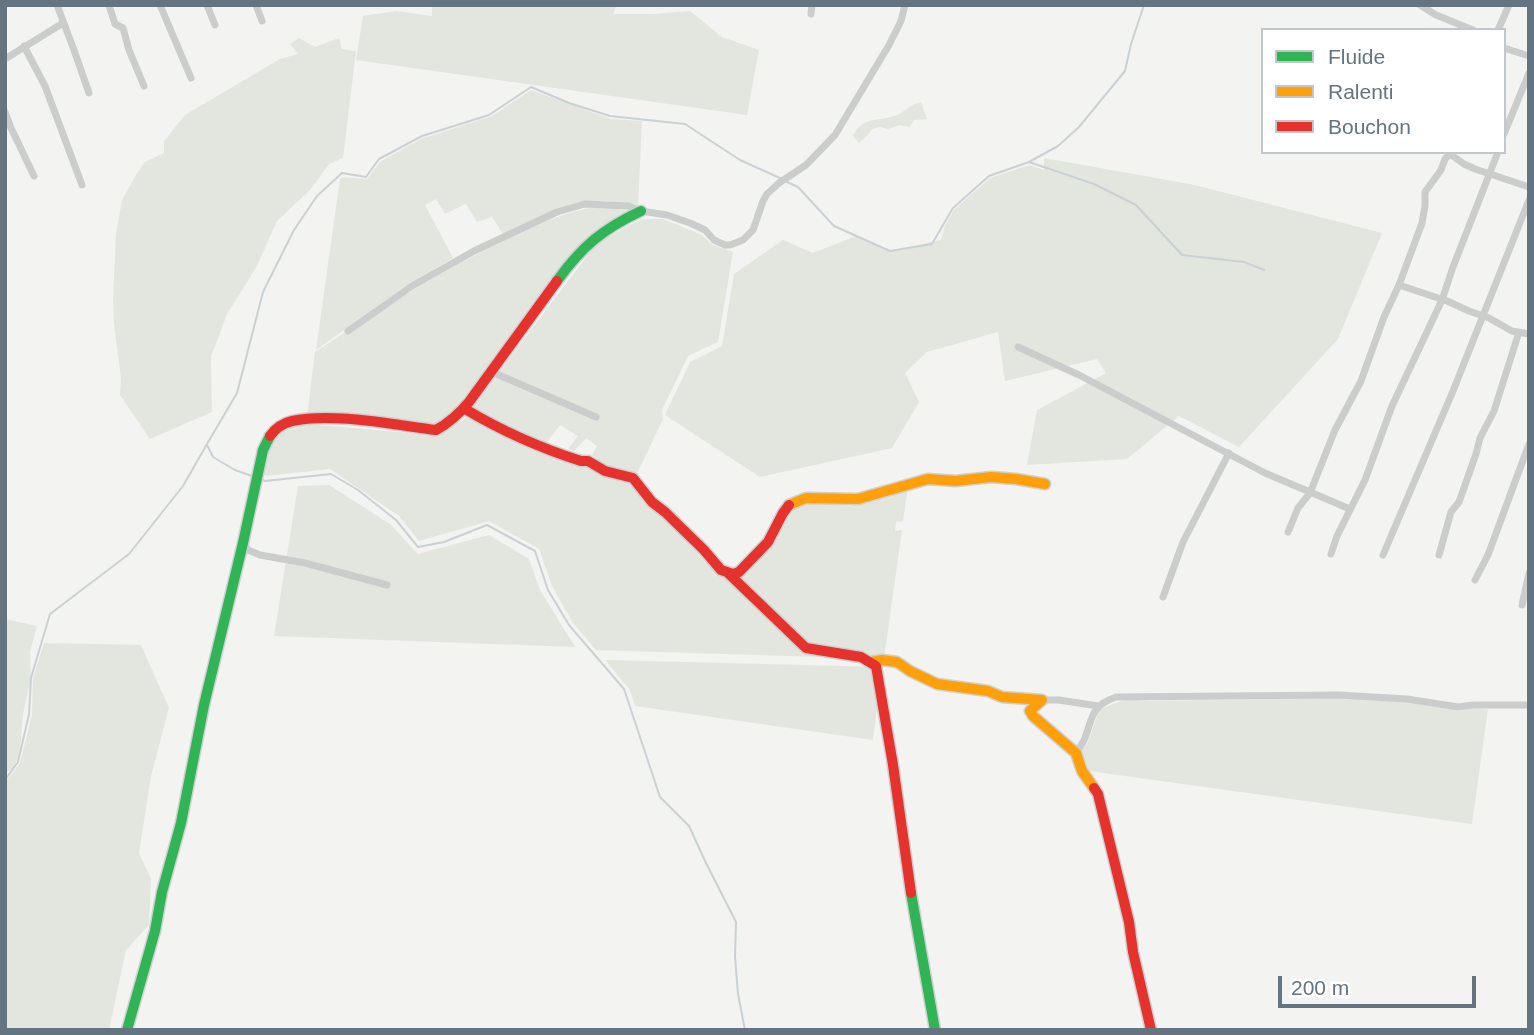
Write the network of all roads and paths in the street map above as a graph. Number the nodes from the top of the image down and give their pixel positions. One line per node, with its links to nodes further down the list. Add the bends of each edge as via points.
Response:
1 (57, 5): 10 (street)
2 (109, 5): 20 (street, via 115,24 123,28)
3 (160, 5): 19 (street)
4 (207, 5): 11 (street)
5 (256, 5): 9 (street)
6 (905, 5): 32 (street, via 894,36 830,143 764,198 748,236 730,246 690,223)
7 (1420, 5): 12 (street)
8 (1509, 5): 13 (street)
9 (262, 21)
10 (63, 23): 14 (street); 21 (street)
11 (215, 24)
12 (1468, 28)
13 (1499, 28)
14 (24, 46): 17 (street); 29 (street, via 45,86)
15 (1506, 49): 16 (street)
16 (1529, 56)
17 (5, 59)
18 (1529, 73): 23 (street)
19 (191, 78)
20 (144, 86)
21 (89, 93)
22 (5, 112): 28 (street)
23 (1506, 129)
24 (1450, 154): 33 (street, via 1425,192 1422,223)
25 (1452, 154): 27 (street)
26 (1497, 154): 27 (street)
27 (1489, 175): 30 (street); 34 (street)
28 (34, 176)
29 (82, 185)
30 (1529, 187)
31 (1529, 200): 35 (street)
32 (641, 211): 36 (street, via 585,204 557,212 412,286); 39 (street, via 594,238 566,268)
33 (1399, 285): 34 (street); 45 (street)
34 (1442, 300): 35 (street); 46 (street)
35 (1483, 316): 37 (street, via 1507,329); 50 (street)
36 (348, 331)
37 (1525, 331): 51 (street, via 1459,502 1451,512)
38 (1018, 347): 43 (street)
39 (492, 372): 40 (street); 41 (street)
40 (464, 409): 48 (street, via 450,424 436,430 334,418 290,421 277,428 263,450); 53 (street, via 536,445 633,478 652,502)
41 (596, 417)
42 (1529, 444): 54 (street)
43 (1229, 453): 45 (street); 56 (street, via 1183,542)
44 (1045, 484): 53 (street, via 991,477 936,479 858,499 806,498 790,504 768,542 739,572)
45 (1310, 493): 46 (street); 47 (street)
46 (1350, 509): 49 (street)
47 (1288, 532)
48 (243, 543): 55 (street, via 260,555); 63 (street, via 181,823)
49 (1331, 554)
50 (1383, 555)
51 (1439, 555)
52 (1529, 573): 57 (street)
53 (729, 574): 58 (street, via 806,648)
54 (1475, 580)
55 (387, 585)
56 (1163, 597)
57 (1522, 605)
58 (871, 662): 59 (street, via 897,662 937,684); 64 (street, via 876,666 885,713)
59 (1041, 700): 61 (street); 62 (street, via 1030,710 1032,716)
60 (1529, 705): 61 (street, via 1458,707 1339,695 1133,696)
61 (1098, 706): 62 (street)
62 (1076, 753): 65 (street, via 1098,794)
63 (127, 1030)
64 (934, 1030)
65 (1151, 1030)

